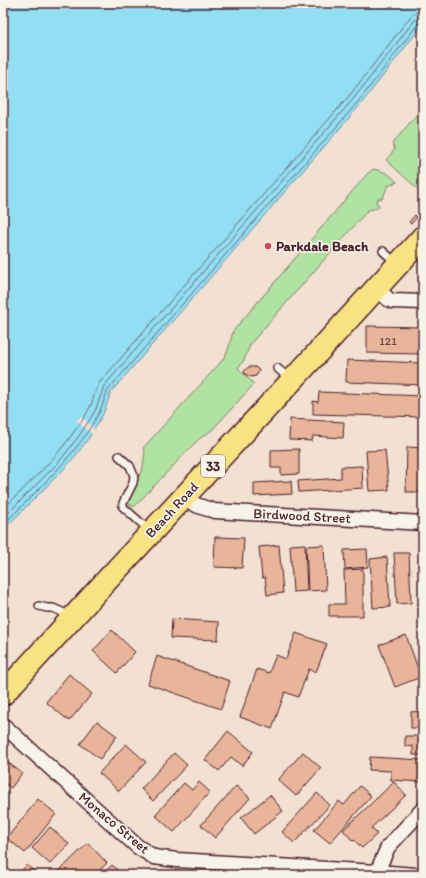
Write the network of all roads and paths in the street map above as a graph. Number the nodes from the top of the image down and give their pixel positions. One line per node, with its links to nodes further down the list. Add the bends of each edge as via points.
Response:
1 (423, 237): 2 (main road, Beach Road / 33, via 390,258)
2 (377, 288): 3 (street, via 388,300); 5 (main road, Beach Road / 33, via 284,374)
3 (423, 302)
4 (119, 456): 7 (lane, via 130,466 134,476 123,507)
5 (184, 497): 6 (street, Birdwood Street, via 193,504 215,511); 7 (main road, Beach Road / 33)
6 (423, 523)
7 (151, 533): 9 (main road, Beach Road / 33)
8 (39, 606): 9 (lane, via 53,608)
9 (74, 617): 10 (main road, Beach Road / 33)
10 (5, 689)
11 (3, 725): 13 (street, Monaco Street, via 138,847 154,857)
12 (423, 809): 14 (street, via 388,846)
13 (332, 872): 14 (street, Monaco Street)
14 (377, 872): 15 (street, Monaco Street)
15 (416, 875)

